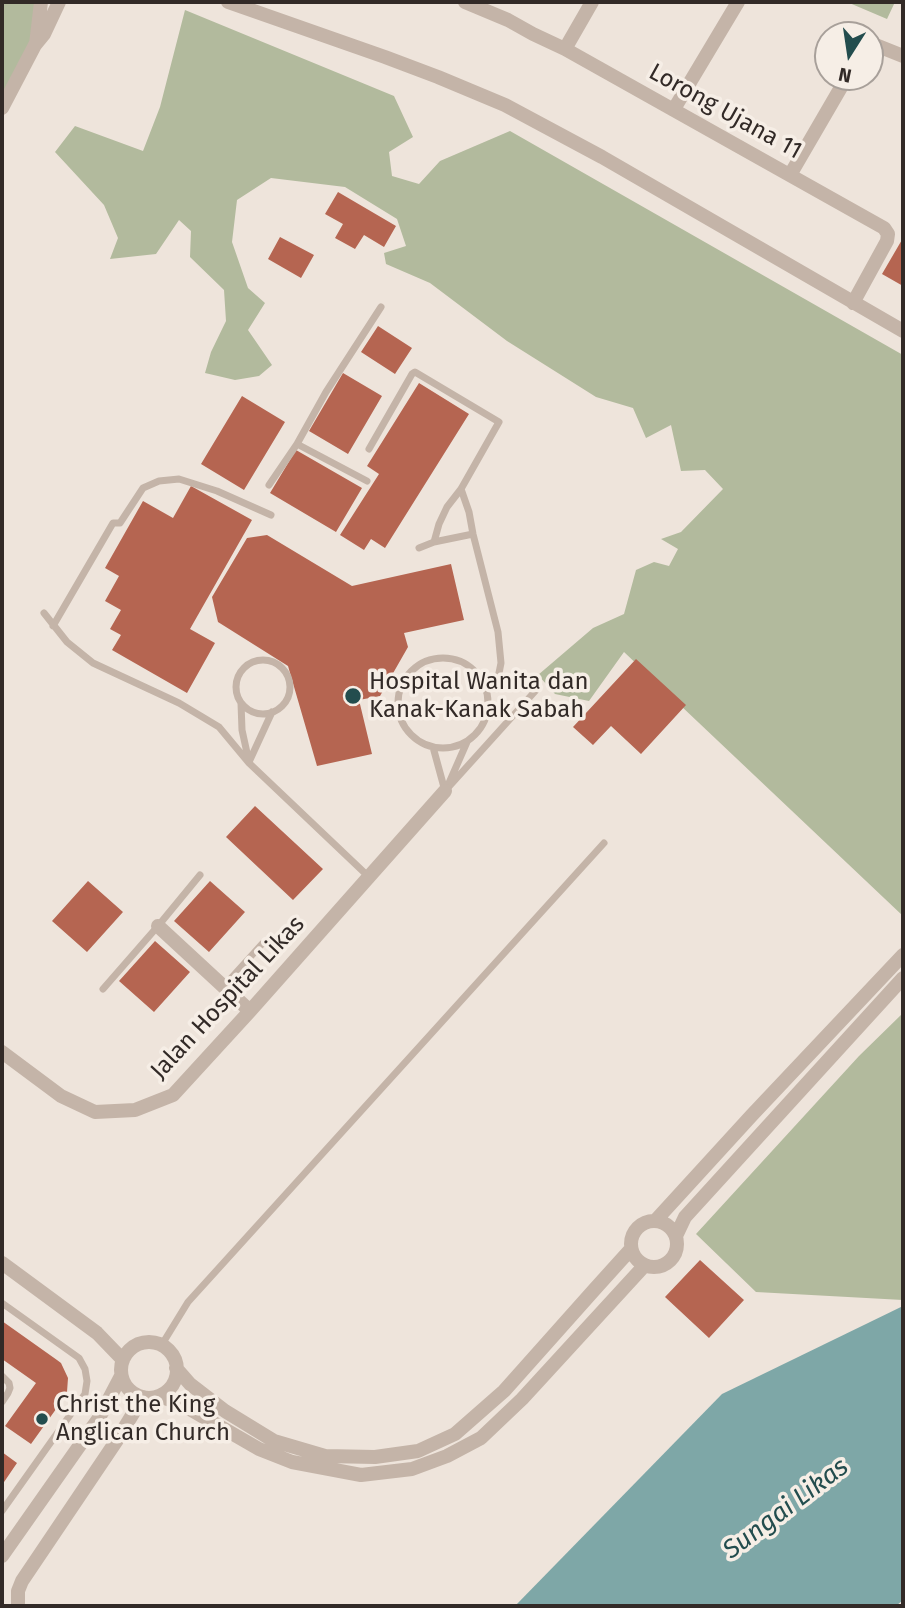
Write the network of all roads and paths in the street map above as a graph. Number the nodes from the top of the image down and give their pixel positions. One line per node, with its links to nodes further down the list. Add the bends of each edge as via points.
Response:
1 (41, 2): 7 (street)
2 (59, 2): 7 (street)
3 (228, 2): 15 (street, via 505,105)
4 (465, 2): 9 (street, Lorong Ujana 11)
5 (592, 2): 9 (street)
6 (738, 2): 13 (street)
7 (36, 45): 12 (street)
8 (884, 48): 10 (street)
9 (565, 49): 13 (street, Lorong Ujana 11)
10 (903, 56)
11 (839, 91): 14 (street)
12 (2, 108)
13 (674, 109): 14 (street, Lorong Ujana 11)
14 (790, 175): 15 (street, Lorong Ujana 11, via 888,234)
15 (853, 303): 17 (street)
16 (381, 307): 18 (lane)
17 (903, 331)
18 (297, 444): 20 (lane); 21 (lane)
19 (369, 449): 22 (lane, via 415,372 499,422)
20 (367, 481)
21 (269, 485)
22 (461, 489): 24 (lane); 25 (lane, via 447,507)
23 (271, 515): 28 (lane, via 179,479 142,488 120,523 113,523)
24 (473, 534): 25 (lane); 30 (lane, via 499,632 498,678)
25 (434, 542): 26 (lane)
26 (419, 548)
27 (44, 613): 28 (lane)
28 (53, 626): 35 (lane, via 93,663 219,727)
29 (538, 688): 36 (lane)
30 (486, 689): 33 (lane, via 486,717); 34 (lane, via 477,673 463,663 445,658 415,668 400,689 400,718 409,732)
31 (241, 703): 32 (lane, via 260,713); 32 (lane, via 236,686 243,668 258,660 274,663 286,674 290,686 284,703); 35 (lane)
32 (272, 712): 35 (lane)
33 (467, 742): 34 (lane, via 452,748); 36 (lane)
34 (433, 747): 36 (lane)
35 (249, 763): 39 (lane)
36 (446, 791): 39 (street, Jalan Hospital Likas)
37 (604, 843): 55 (lane, via 188,1302)
38 (200, 875): 40 (lane)
39 (370, 878): 46 (street, Jalan Hospital Likas)
40 (158, 926): 44 (street); 45 (lane)
41 (262, 944): 44 (lane)
42 (903, 955): 48 (street)
43 (903, 978): 49 (street, via 685,1216)
44 (223, 986): 46 (street)
45 (103, 989)
46 (250, 1011): 47 (street, Jalan Hospital Likas, via 173,1095 135,1111 95,1112 61,1096)
47 (2, 1052)
48 (656, 1220): 49 (street, via 668,1225); 50 (street, via 636,1228)
49 (676, 1236): 51 (street, via 677,1251 668,1263)
50 (631, 1250): 51 (street); 58 (street, via 504,1391 455,1434 418,1451 375,1457 324,1455 274,1441 225,1411)
51 (645, 1265): 61 (street, via 481,1438 412,1469 360,1475 292,1462)
52 (4, 1270): 54 (street)
53 (2, 1303): 64 (lane, via 79,1358 87,1381 85,1394)
54 (97, 1333): 56 (street); 57 (street)
55 (161, 1346): 56 (street, via 143,1343); 58 (street, via 169,1351)
56 (134, 1347): 57 (street)
57 (123, 1360): 60 (street)
58 (176, 1368): 61 (street, via 172,1386)
59 (2, 1376): 63 (lane, via 10,1388)
60 (121, 1376): 62 (street, via 129,1390); 65 (street, via 99,1418)
61 (159, 1396): 62 (street)
62 (143, 1397): 66 (street, via 22,1581)
63 (2, 1402)
64 (2, 1511)
65 (2, 1556)
66 (18, 1606)

